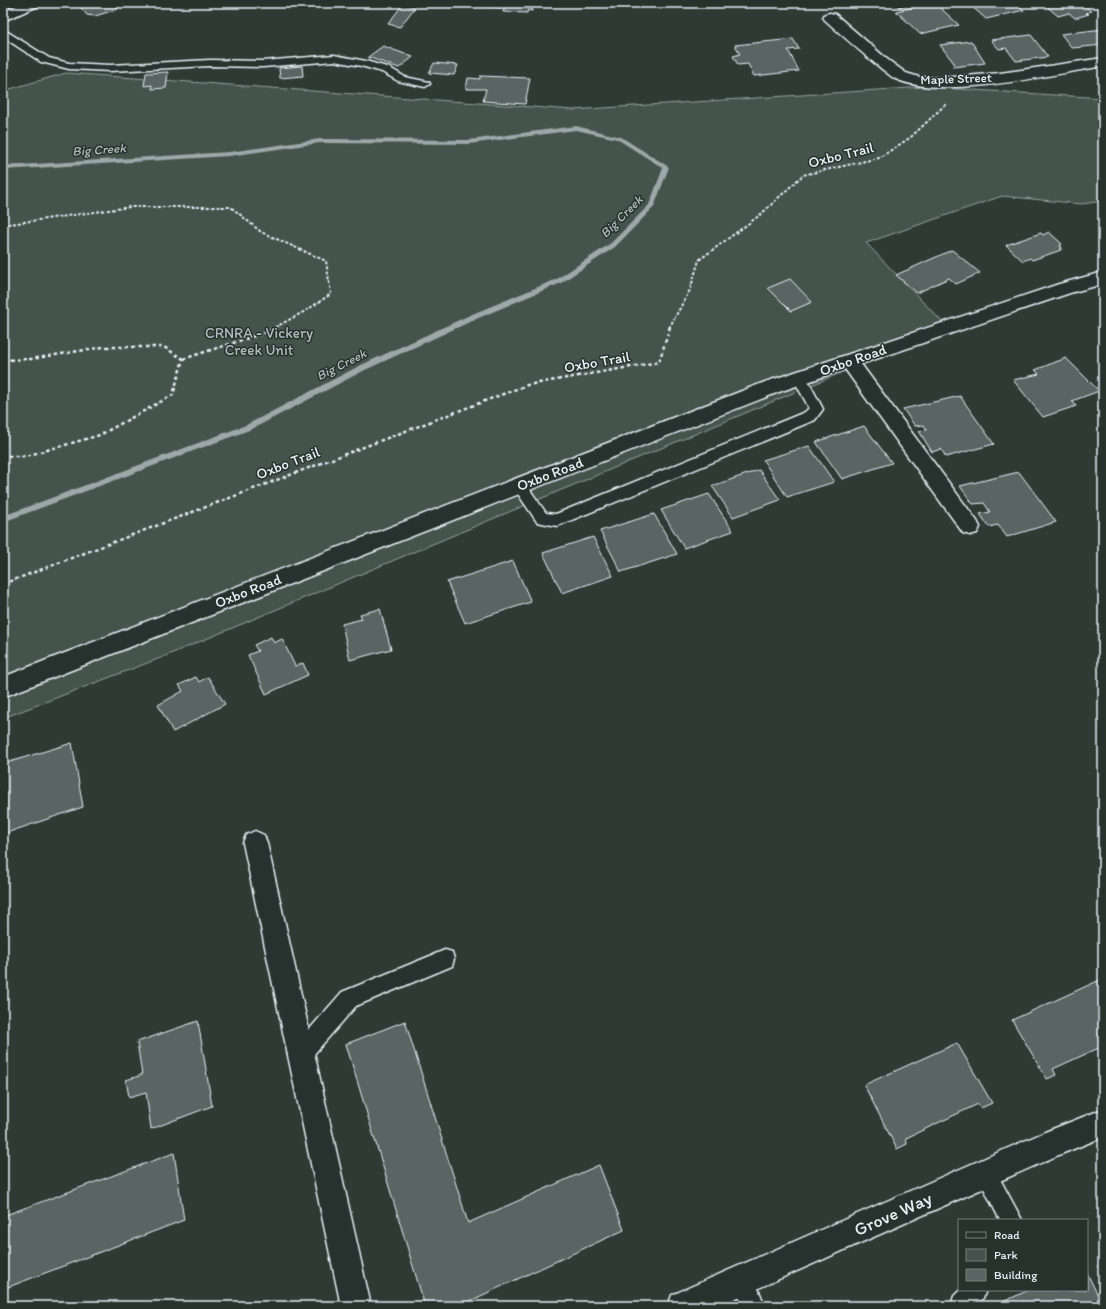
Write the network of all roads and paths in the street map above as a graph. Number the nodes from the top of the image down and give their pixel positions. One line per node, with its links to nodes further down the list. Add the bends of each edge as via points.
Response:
1 (33, 3): 2 (street)
2 (3, 17)
3 (830, 17): 6 (street, Maple Street, via 901,76 915,80)
4 (3, 32): 7 (lane, via 45,60 69,66 110,68 210,63 263,64 334,58 362,63 386,70 402,79)
5 (1103, 62): 6 (street, Maple Street, via 977,80)
6 (938, 81): 17 (path, Oxbo Trail, via 948,103 911,137 879,158 803,175 760,215 699,260 690,290 671,322 659,362 528,385)
7 (425, 84)
8 (3, 225): 10 (path, via 130,207 231,207 261,232 326,261 331,294 326,298 264,333)
9 (1103, 278): 12 (street, Oxbo Road, via 1065,288)
10 (183, 359): 11 (path, via 164,347 103,347 31,359); 14 (path, via 173,395 100,435 26,456)
11 (3, 360)
12 (849, 361): 13 (street, Oxbo Road); 16 (street)
13 (800, 378): 15 (street, Oxbo Road); 15 (lane, via 816,409 810,416 557,520 542,518)
14 (3, 456)
15 (519, 486): 18 (street, Oxbo Road)
16 (970, 527)
17 (3, 584)
18 (3, 687)
19 (255, 843): 21 (street)
20 (445, 960): 21 (lane, via 349,999)
21 (301, 1054): 27 (street)
22 (1103, 1123): 23 (street, Grove Way)
23 (986, 1173): 24 (lane); 25 (street, Grove Way)
24 (1010, 1219)
25 (743, 1279): 28 (street, Grove Way); 29 (lane)
26 (974, 1291): 30 (lane)
27 (356, 1306)
28 (683, 1306)
29 (754, 1306)
30 (962, 1306)

